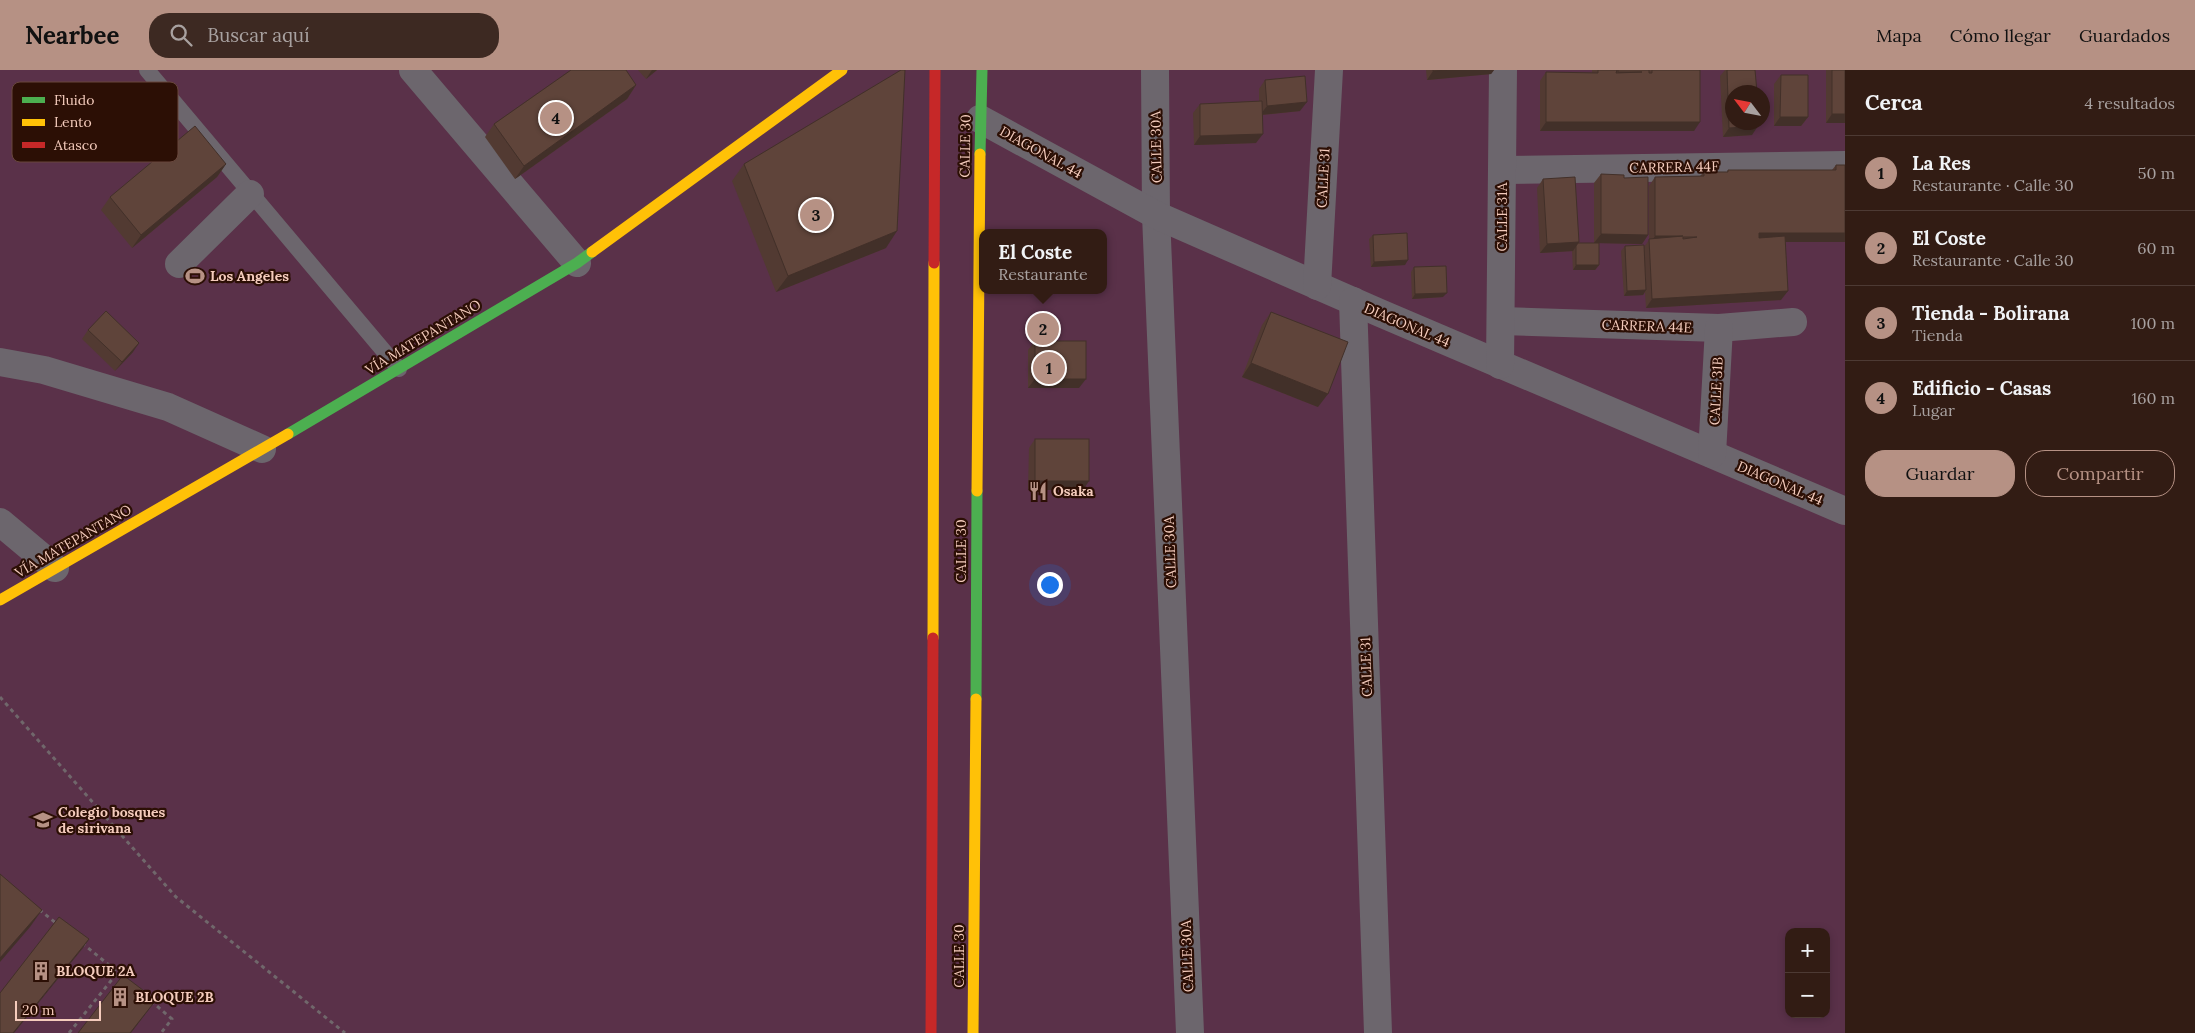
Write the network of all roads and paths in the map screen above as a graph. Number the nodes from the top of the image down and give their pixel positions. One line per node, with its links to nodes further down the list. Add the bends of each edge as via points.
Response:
1 (147, 70): 9 (lane)
2 (413, 70): 18 (street)
3 (935, 70): 44 (main road, CALLE 30)
4 (982, 70): 11 (main road, CALLE 30)
5 (1155, 70): 15 (street, CALLE 30A)
6 (1329, 70): 20 (street, CALLE 31)
7 (1503, 70): 13 (street, CALLE 31A)
8 (828, 74): 18 (main road, VÍA MATEPANTANO)
9 (157, 82)
10 (178, 107): 14 (lane)
11 (980, 119): 15 (street, DIAGONAL 44); 16 (main road, CALLE 30)
12 (1845, 165): 13 (street, CARRERA 44F)
13 (1502, 170): 22 (street, CALLE 31A)
14 (250, 194): 19 (street); 27 (lane)
15 (1156, 215): 20 (street, DIAGONAL 44); 46 (street, CALLE 30A)
16 (979, 229)
17 (979, 250): 45 (main road, CALLE 30)
18 (577, 263): 27 (main road, VÍA MATEPANTANO)
19 (179, 264)
20 (1317, 286): 21 (street, DIAGONAL 44)
21 (1353, 301): 26 (street, DIAGONAL 44); 47 (street, CALLE 31)
22 (1501, 321): 24 (street, CARRERA 44E); 26 (street, CALLE 31A)
23 (1793, 322): 24 (street, CARRERA 44E)
24 (1719, 328): 29 (street, CALLE 31B)
25 (0, 362): 28 (street, via 44,370 168,407)
26 (1500, 365): 29 (street, DIAGONAL 44)
27 (399, 370): 28 (main road, VÍA MATEPANTANO)
28 (262, 449): 32 (main road, VÍA MATEPANTANO)
29 (1712, 454): 30 (street, DIAGONAL 44)
30 (1845, 511)
31 (0, 522): 32 (street)
32 (55, 568): 33 (main road, VÍA MATEPANTANO)
33 (0, 600)
34 (0, 698): 43 (path, via 176,896)
35 (35, 917): 36 (path, via 41,910)
36 (64, 929)
37 (79, 941): 38 (path)
38 (118, 972): 39 (path); 41 (path)
39 (131, 984)
40 (145, 995): 42 (path, via 172,1019)
41 (69, 1033)
42 (161, 1033)
43 (345, 1033)
44 (931, 1033)
45 (973, 1033)
46 (1190, 1033)
47 (1378, 1033)

